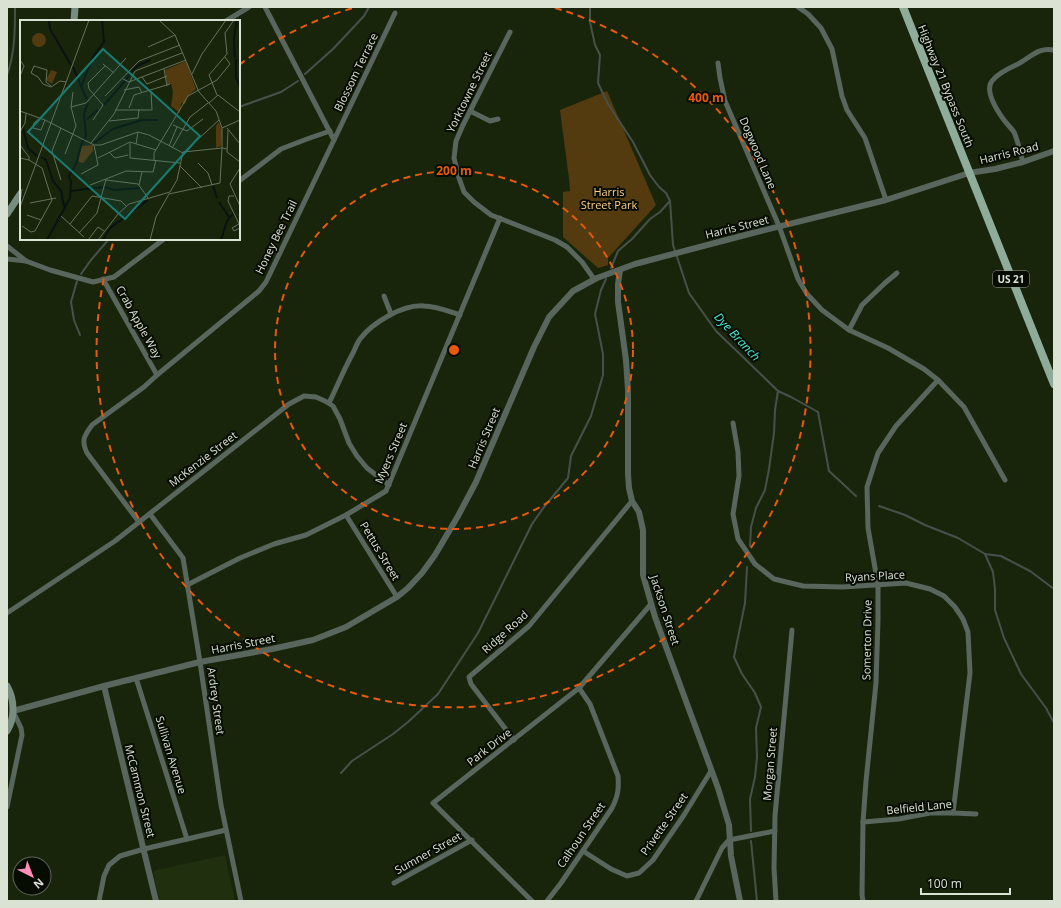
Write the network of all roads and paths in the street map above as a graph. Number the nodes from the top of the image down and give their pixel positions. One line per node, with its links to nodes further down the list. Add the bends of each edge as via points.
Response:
1 (75, 7): 9 (main road)
2 (249, 7): 10 (street)
3 (265, 7): 16 (street)
4 (798, 7): 7 (street)
5 (811, 7): 7 (street)
6 (903, 7): 20 (main road, Highway 21 Bypass South / US 21)
7 (806, 12): 23 (street, via 821,28 832,48 842,96 847,110 865,138)
8 (395, 13): 17 (street, Blossom Terrace)
9 (74, 20)
10 (228, 20)
11 (510, 32): 14 (street, Yorktowne Street)
12 (1054, 50): 19 (street, via 1046,48 1035,52 991,82 989,92 1013,131)
13 (718, 63): 26 (street, Dogwood Lane, via 725,101)
14 (470, 111): 15 (street, via 490,121); 25 (street, Yorktowne Street, via 456,141 454,158 459,178 464,192 474,202 491,215)
15 (498, 119)
16 (330, 131): 17 (street); 21 (street, via 281,149)
17 (334, 140): 39 (street, Honey Bee Trail, via 266,282 259,291)
18 (1054, 152): 19 (street, Harris Road)
19 (1023, 162): 20 (street, Harris Road)
20 (969, 173): 23 (street, Harris Street); 41 (main road, US 21)
21 (240, 180)
22 (20, 194): 24 (main road)
23 (886, 200): 26 (street, Harris Street)
24 (7, 214)
25 (500, 218): 34 (street, Yorktowne Street, via 567,247 582,262); 37 (street, Myers Street)
26 (778, 226): 31 (street, Harris Street); 38 (street, Dogwood Lane, via 798,279 807,294 822,310)
27 (163, 240): 33 (street, via 114,277)
28 (7, 246): 30 (street)
29 (7, 259): 30 (street)
30 (26, 261): 33 (street, via 93,282)
31 (620, 270): 34 (street, Harris Street); 46 (street, Jackson Street, via 618,302 626,360 628,474)
32 (897, 273): 38 (street, via 862,305)
33 (103, 279): 39 (street, Crab Apple Way)
34 (594, 280): 52 (street, Harris Street, via 573,291 549,317 476,482 458,516 422,573)
35 (384, 296): 36 (street)
36 (391, 314): 37 (street, via 423,305); 42 (street, via 360,339)
37 (460, 315): 45 (street, Myers Street)
38 (849, 330): 40 (street, Dogwood Lane, via 888,348)
39 (157, 375): 49 (street, Honey Bee Trail, via 92,425 83,440 87,453)
40 (938, 380): 44 (street, Dogwood Lane, via 964,407); 51 (street, Somerton Drive, via 896,426 878,453 867,487 868,528)
41 (1054, 384)
42 (329, 403): 45 (street, via 337,413 357,456 367,468); 47 (street, McKenzie Street, via 316,397 304,396 289,404)
43 (732, 424): 51 (street, Ryans Place, via 738,452 739,476 733,514 738,539 755,564 774,579 803,586 843,588)
44 (1005, 480)
45 (389, 485): 48 (street, Myers Street, via 386,491)
46 (632, 501): 53 (street, Jackson Street, via 643,530 643,575); 63 (street, Ridge Road, via 529,626 469,677 471,684)
47 (150, 514): 49 (street, McKenzie Street); 50 (street, Ardrey Street, via 183,558)
48 (346, 515): 50 (street, Myers Street, via 306,535 274,544 240,558); 52 (street, Pettus Street)
49 (139, 522): 54 (street, McKenzie Street, via 115,541)
50 (187, 584): 56 (street, Ardrey Street)
51 (878, 585): 66 (street, Ryans Place, via 906,583 930,588 944,596 955,607 968,632 970,673); 68 (street, Somerton Drive, via 876,683)
52 (397, 598): 56 (street, Harris Street, via 346,627 313,640)
53 (651, 604): 60 (street, Park Drive); 64 (street, Jackson Street)
54 (7, 613)
55 (792, 630): 70 (street, Morgan Street)
56 (200, 662): 57 (street, Harris Street); 69 (street, Ardrey Street)
57 (136, 678): 59 (street, Harris Street); 71 (street, Sullivan Avenue)
58 (7, 686): 61 (main road)
59 (104, 686): 61 (street, Harris Street); 74 (street, McCammon Street)
60 (579, 688): 63 (street, Park Drive); 75 (street, Calhoun Street, via 590,704 618,776 619,787 612,808)
61 (14, 711): 62 (main road); 65 (street, via 22,735)
62 (7, 731)
63 (514, 740): 73 (street, Park Drive, via 433,803)
64 (711, 771): 72 (street, Jackson Street, via 729,825); 75 (street, Privette Street, via 653,860 639,872 627,876)
65 (7, 807)
66 (953, 813): 67 (street, Belfield Lane); 68 (street, Belfield Lane)
67 (976, 814)
68 (864, 822): 85 (street, Somerton Drive)
69 (226, 830): 71 (street); 79 (street, Ardrey Street)
70 (775, 831): 72 (street); 84 (street, Morgan Street)
71 (187, 839): 74 (street)
72 (730, 839): 82 (street, via 722,848); 83 (street, Jackson Street)
73 (472, 840): 76 (street, Sumner Street); 80 (street, Park Drive)
74 (144, 849): 77 (street, via 120,856 109,865); 78 (street, McCammon Street)
75 (583, 851): 81 (street, Calhoun Street)
76 (394, 883)
77 (99, 901)
78 (156, 901)
79 (241, 901)
80 (532, 901)
81 (547, 901)
82 (696, 901)
83 (740, 901)
84 (776, 901)
85 (863, 901)

